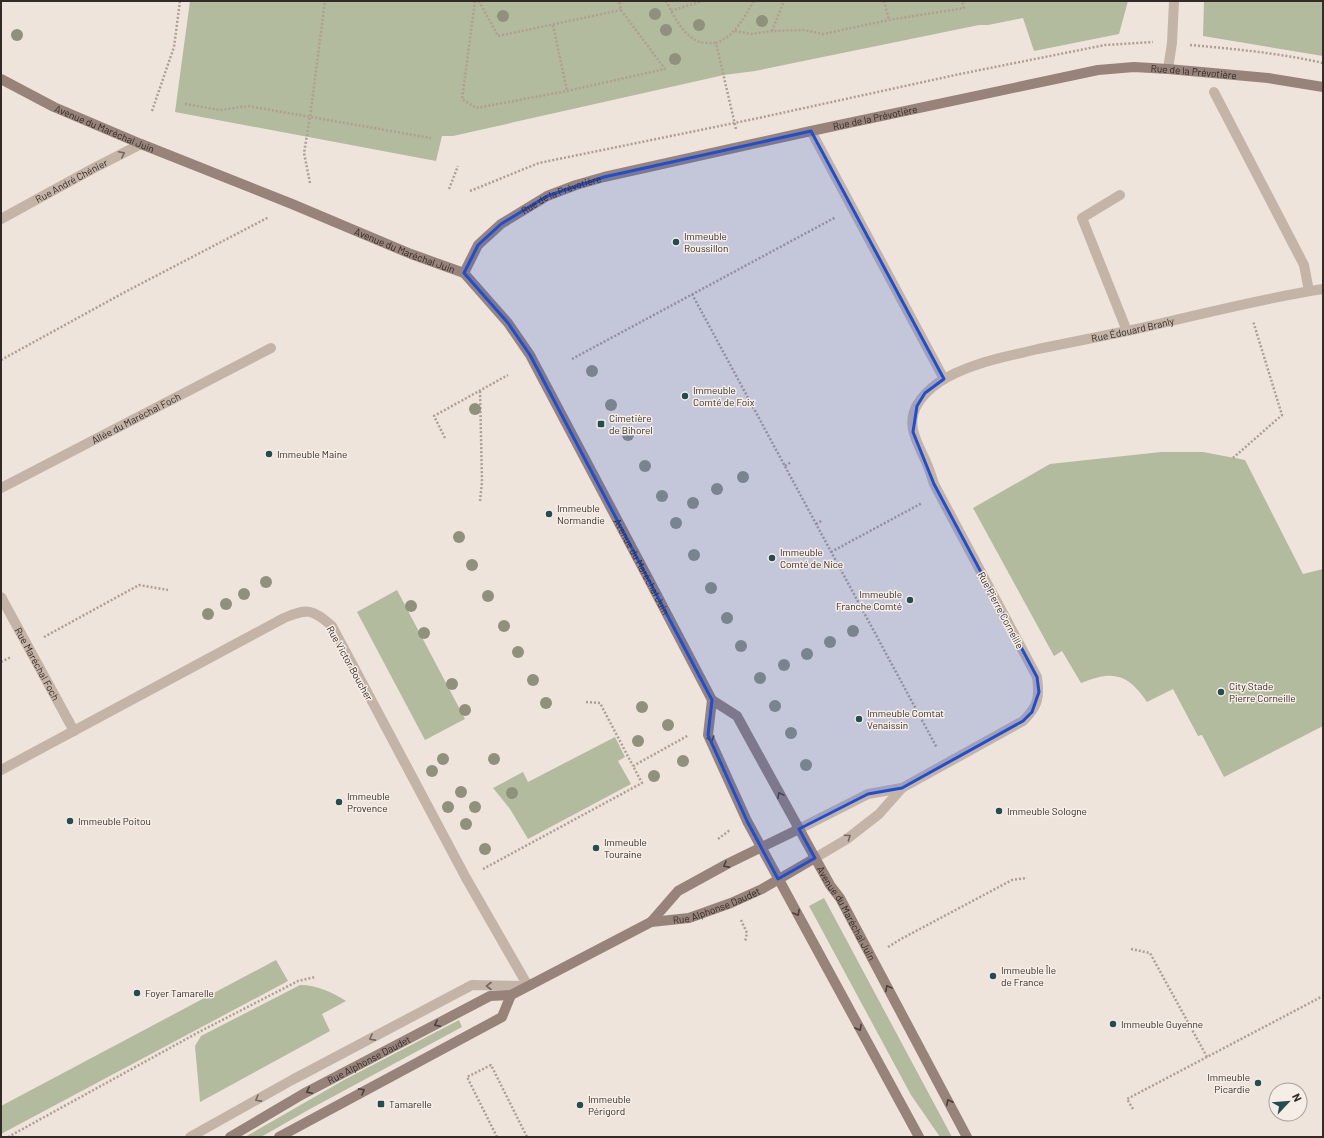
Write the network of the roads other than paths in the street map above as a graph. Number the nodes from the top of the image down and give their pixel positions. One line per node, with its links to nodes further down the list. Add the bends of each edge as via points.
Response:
1 (1174, 1): 2 (street)
2 (1168, 69): 4 (street, Rue de la Prévotière, via 1268,78); 6 (street, Rue de la Prévotière, via 1134,67 1098,70)
3 (1, 79): 7 (street, Avenue du Maréchal Juin, via 54,107)
4 (1323, 87)
5 (1214, 92): 12 (street, via 1304,265)
6 (811, 131): 10 (street, Rue de la Prévotière, via 597,179 547,196 501,224 478,245); 15 (street)
7 (141, 144): 9 (street, Rue André Chénier, one-way to 7); 10 (street, Avenue du Maréchal Juin, via 411,254)
8 (1120, 195): 13 (street, via 1082,218)
9 (1, 219)
10 (464, 273): 18 (street, Avenue du Maréchal Juin, via 508,323 530,355)
11 (1323, 289): 12 (street, Rue Édouard Branly)
12 (1309, 291): 13 (street, Rue Édouard Branly)
13 (1127, 331): 15 (street, Rue Édouard Branly, via 1006,356)
14 (271, 348): 16 (street, Allée du Maréchal Foch)
15 (944, 379): 21 (street, Rue Pierre Corneille, via 925,393 916,406 912,420 913,432 939,494 1037,677 1039,692 1032,712 1023,721)
16 (1, 488)
17 (1, 597): 19 (street, Rue Maréchal Foch)
18 (712, 700): 22 (street, Avenue du Maréchal Juin, one-way to 18, via 737,716); 23 (street, one-way to 23, via 708,735)
19 (74, 731): 20 (street, Rue Victor Boucher); 27 (street, Rue Victor Boucher, via 284,618 311,611 332,626 466,878)
20 (1, 770)
21 (902, 788): 22 (street, Rue Pierre Corneille, via 868,794); 24 (street, Rue Pierre Corneille, one-way to 21, via 847,839 880,814)
22 (799, 829): 23 (street, Rue Alphonse Daudet); 24 (street, Avenue du Maréchal Juin)
23 (760, 848): 25 (street); 26 (street, Rue Alphonse Daudet, one-way to 26, via 678,891)
24 (815, 858): 25 (street, Rue Alphonse Daudet); 33 (street, Avenue du Maréchal Juin, one-way to 24, via 840,898)
25 (778, 880): 26 (street, Rue Alphonse Daudet, via 747,897 689,918); 32 (street, one-way to 32)
26 (651, 922): 27 (street, Rue Alphonse Daudet)
27 (528, 986): 28 (street, Rue Alphonse Daudet); 29 (street, one-way to 29, via 472,986 292,1080)
28 (511, 995): 30 (street, Rue Alphonse Daudet, one-way to 30, via 490,996 303,1094); 31 (street, one-way to 28, via 502,1017)
29 (190, 1137)
30 (230, 1137)
31 (279, 1137)
32 (919, 1137)
33 (967, 1137)

